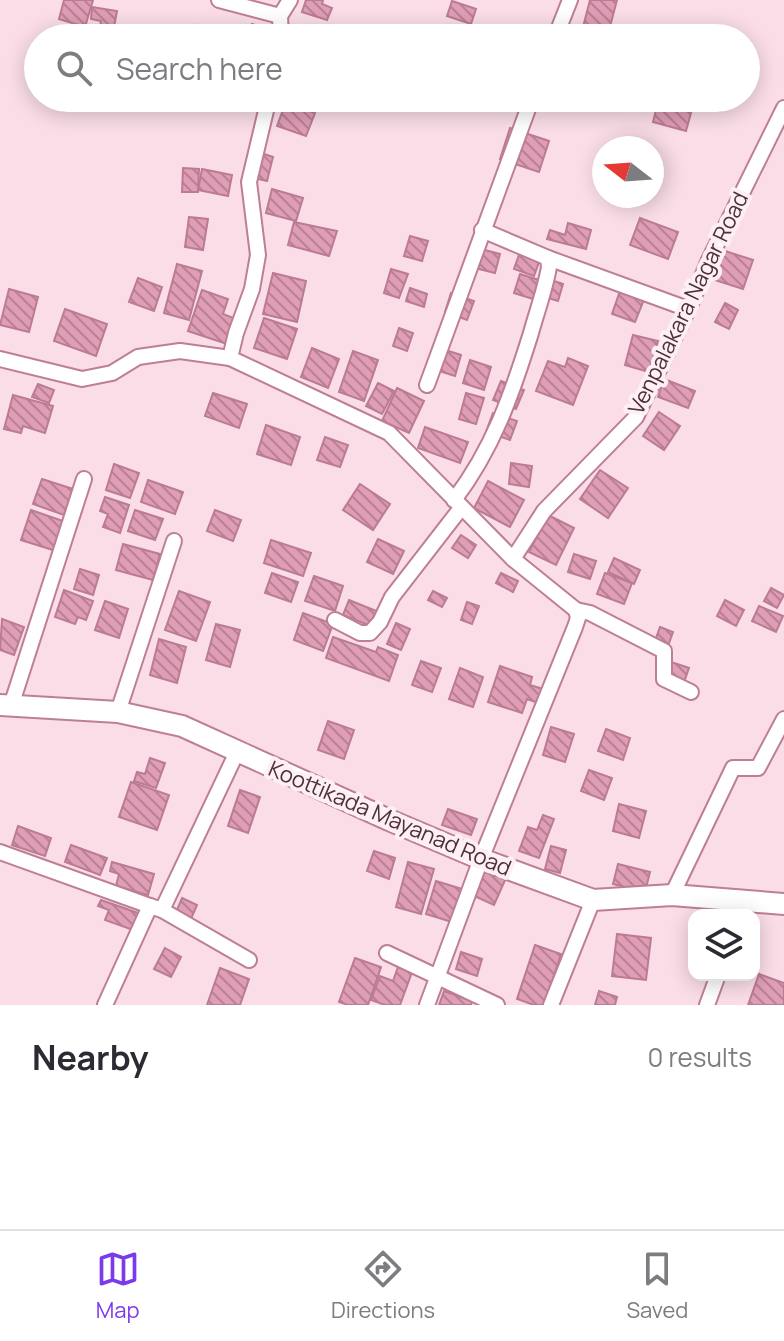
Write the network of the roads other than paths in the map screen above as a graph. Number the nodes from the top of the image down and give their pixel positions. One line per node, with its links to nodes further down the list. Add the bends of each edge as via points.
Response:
1 (219, 0): 4 (street)
2 (290, 0): 4 (street)
3 (570, 0): 6 (street)
4 (280, 16): 5 (street)
5 (280, 24)
6 (561, 24)
7 (784, 108): 12 (street, Venpalakara Nagar Road)
8 (266, 112): 13 (street, via 249,182 258,255)
9 (527, 112): 10 (street)
10 (482, 230): 11 (street); 15 (street)
11 (548, 258): 12 (street); 17 (street, via 548,276 516,381)
12 (688, 309): 19 (street, Venpalakara Nagar Road, via 636,417 544,511)
13 (230, 358): 14 (street, via 180,351 138,357 112,373 82,379); 17 (street, via 389,433)
14 (0, 359)
15 (427, 385)
16 (84, 479): 23 (street)
17 (458, 504): 19 (street); 21 (street, via 370,633)
18 (174, 541): 24 (street)
19 (513, 559): 20 (street)
20 (576, 610): 22 (street, via 664,651 664,679); 28 (street, via 575,627)
21 (335, 620)
22 (691, 692)
23 (6, 706): 24 (main road, Koottikada Mayanad Road)
24 (118, 712): 26 (main road, Koottikada Mayanad Road, via 182,726)
25 (784, 719): 29 (street, via 758,768 733,768)
26 (237, 752): 28 (main road, Koottikada Mayanad Road); 33 (street)
27 (0, 852): 33 (street)
28 (481, 859): 30 (main road, Koottikada Mayanad Road); 36 (street)
29 (672, 895): 30 (main road, Koottikada Mayanad Road); 32 (main road, Koottikada Mayanad Road)
30 (593, 900): 41 (street)
31 (784, 904): 32 (main road, Koottikada Mayanad Road)
32 (741, 907)
33 (156, 908): 35 (street); 38 (street)
34 (387, 953): 36 (street)
35 (249, 960)
36 (439, 977): 39 (street); 40 (street)
37 (716, 981): 42 (street)
38 (105, 1005)
39 (427, 1005)
40 (497, 1005)
41 (551, 1005)
42 (707, 1005)

